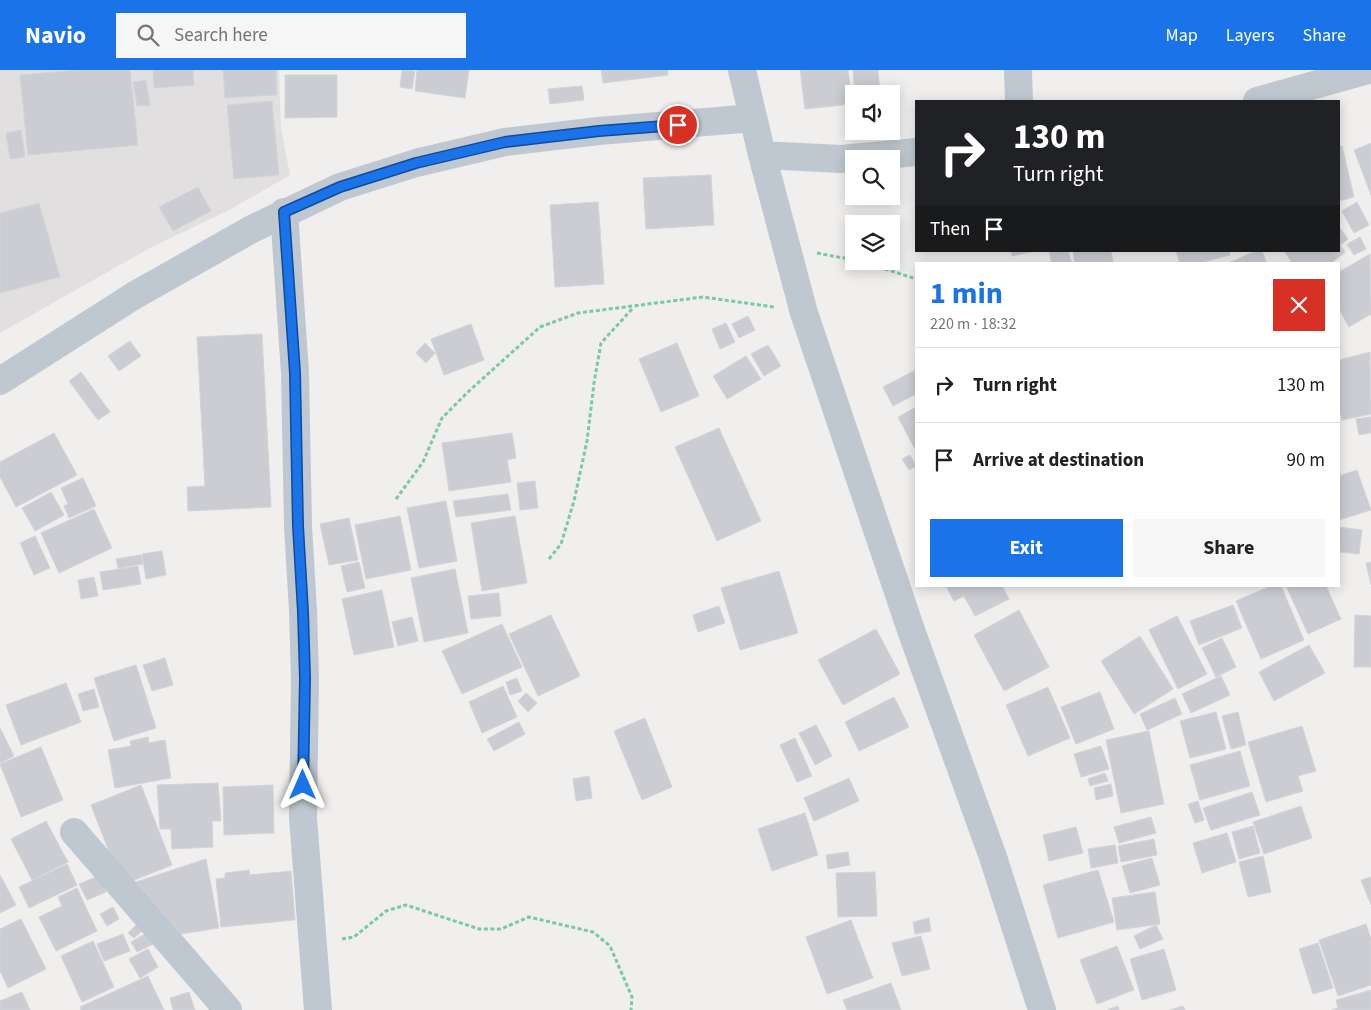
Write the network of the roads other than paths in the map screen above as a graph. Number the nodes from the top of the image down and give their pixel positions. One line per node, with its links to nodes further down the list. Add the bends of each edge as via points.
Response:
1 (742, 70): 6 (street)
2 (1018, 70): 4 (street)
3 (1368, 70): 5 (street)
4 (1019, 100)
5 (1262, 100)
6 (753, 118): 8 (street); 9 (street, via 505,142 416,163 340,187)
7 (915, 152): 8 (street, via 841,159)
8 (762, 155): 14 (street, via 804,313 912,633 993,857)
9 (284, 212): 10 (street, via 135,295); 13 (street, via 295,373 303,612 303,818)
10 (0, 381)
11 (74, 832): 12 (street)
12 (228, 1010)
13 (318, 1010)
14 (1042, 1010)

